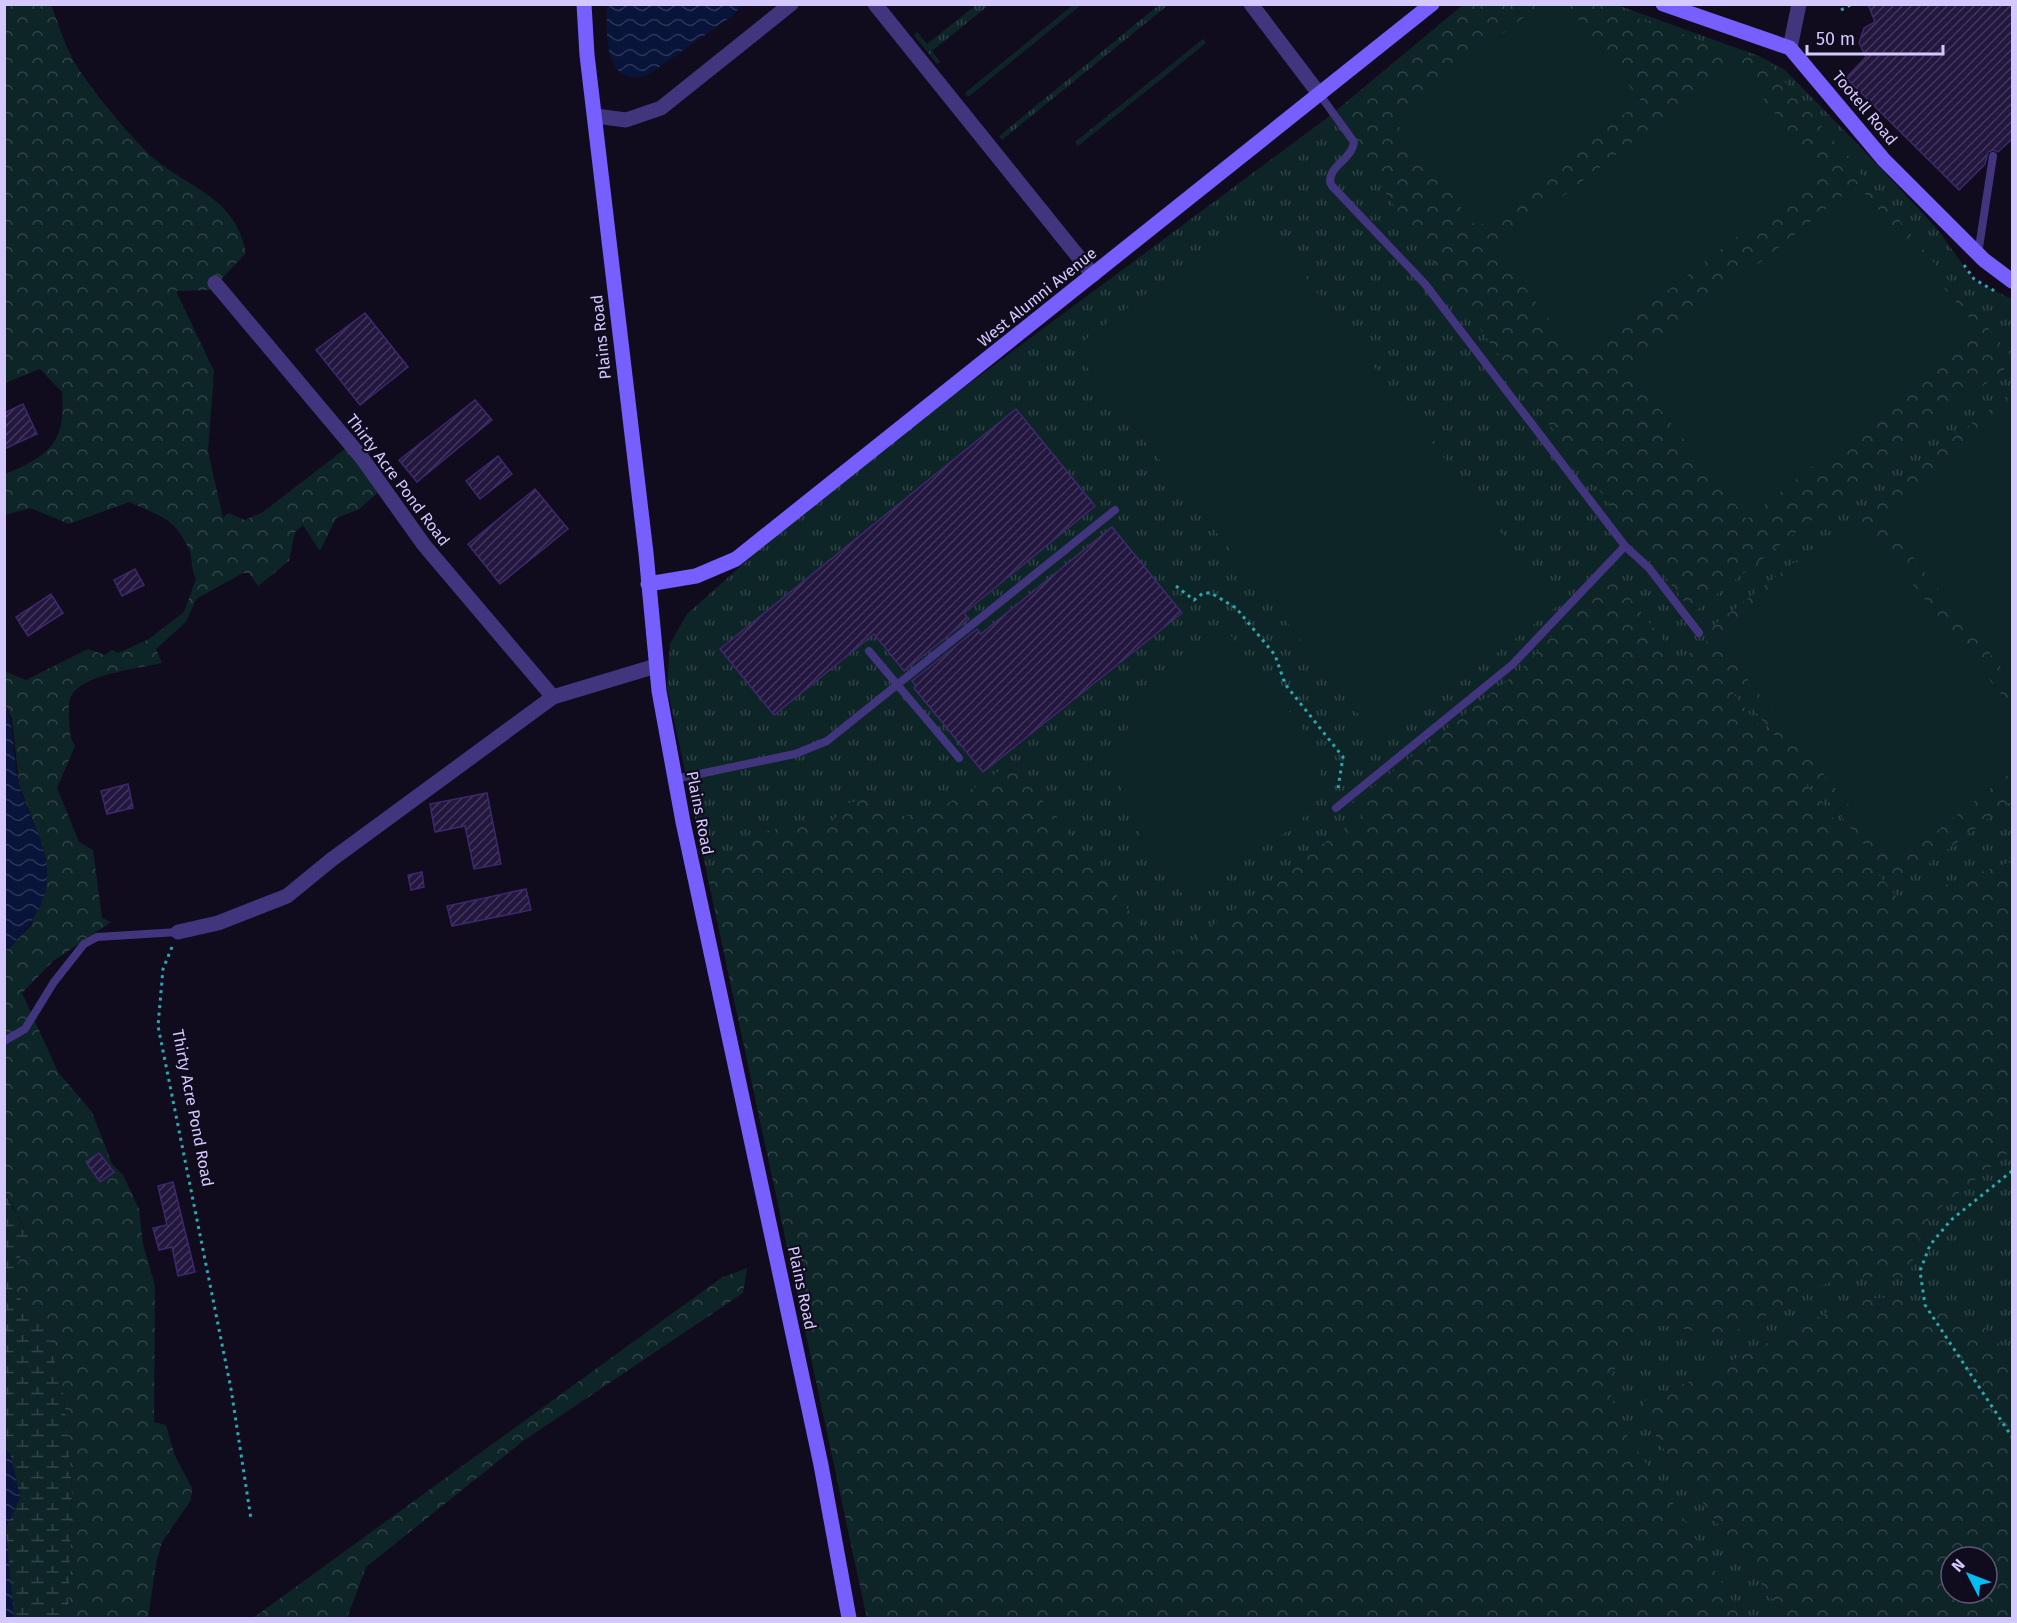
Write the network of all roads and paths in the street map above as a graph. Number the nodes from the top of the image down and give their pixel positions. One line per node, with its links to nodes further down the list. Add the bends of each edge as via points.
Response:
1 (584, 4): 12 (street, Plains Road)
2 (791, 4): 12 (street, via 661,108 626,120)
3 (875, 4): 15 (street)
4 (1251, 4): 11 (street)
5 (1432, 4): 11 (street, West Alumni Avenue)
6 (1662, 4): 10 (street)
7 (1799, 4): 10 (street)
8 (1852, 4): 9 (path)
9 (1841, 10)
10 (1790, 48): 14 (street, Tootell Road, via 1884,160)
11 (1320, 95): 15 (street, West Alumni Avenue); 19 (lane, via 1354,142 1349,156 1333,170 1332,186 1425,284)
12 (596, 116): 20 (street, Plains Road)
13 (1993, 156): 14 (lane)
14 (1978, 254): 16 (street, Tootell Road)
15 (1093, 275): 20 (street, West Alumni Avenue, via 736,559 696,576)
16 (2013, 281)
17 (215, 283): 26 (street, Thirty Acre Pond Road, via 362,458 424,545)
18 (1115, 510): 25 (lane)
19 (1625, 546): 22 (lane, via 1649,568); 29 (lane, via 1513,664)
20 (648, 584): 24 (street, Plains Road)
21 (1176, 586): 29 (path, via 1194,600 1203,593 1211,593 1236,608 1275,655 1285,684 1343,758)
22 (1699, 633)
23 (869, 651): 25 (lane)
24 (656, 666): 26 (street); 28 (street, Plains Road)
25 (897, 686): 27 (lane); 28 (lane, via 827,741 795,754)
26 (553, 697): 30 (street, via 287,896 218,923)
27 (958, 758)
28 (675, 779): 35 (street, Plains Road, via 816,1442)
29 (1336, 808)
30 (178, 932): 31 (lane, via 97,937 84,944 25,1029); 34 (path, Thirty Acre Pond Road, via 163,969 158,1026 231,1389)
31 (4, 1041)
32 (2013, 1171): 33 (path, via 1951,1220 1930,1245 1920,1271 1925,1305)
33 (2013, 1437)
34 (251, 1519)
35 (849, 1618)

